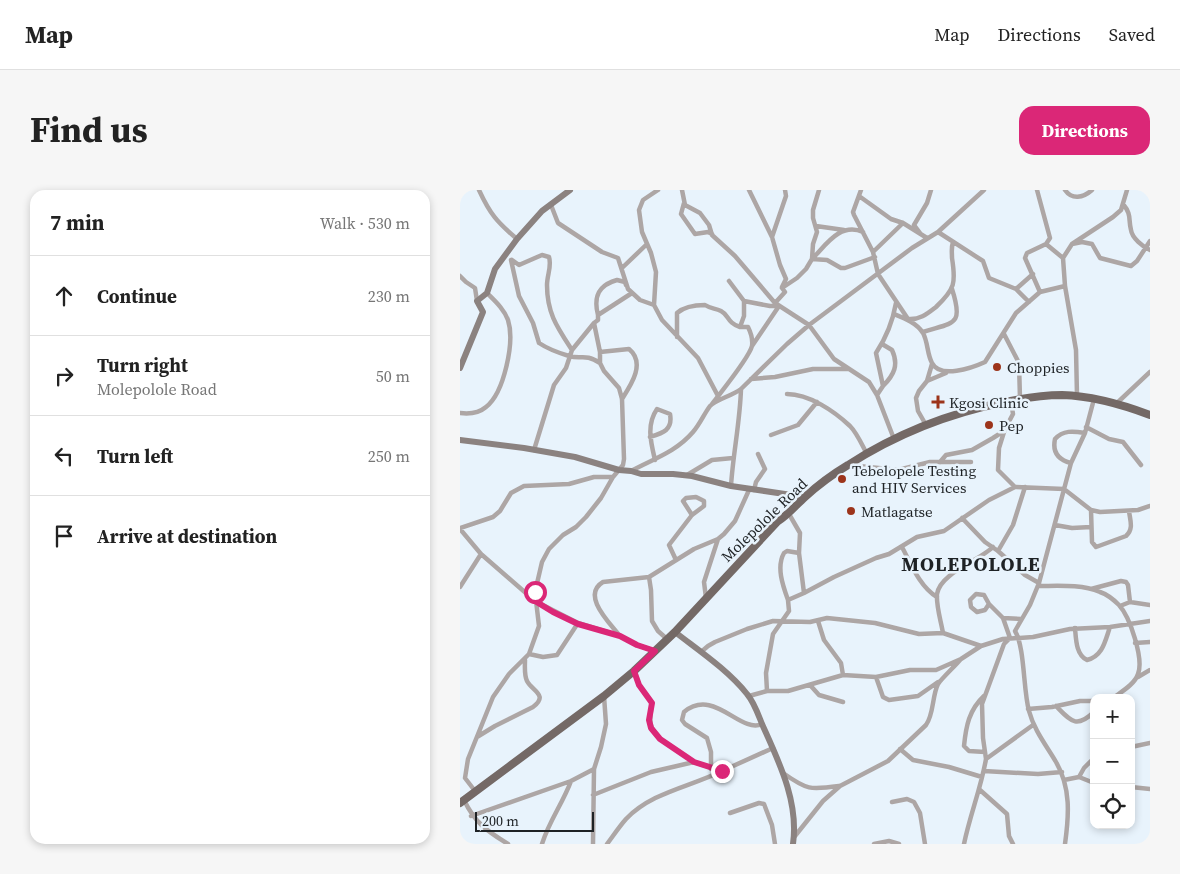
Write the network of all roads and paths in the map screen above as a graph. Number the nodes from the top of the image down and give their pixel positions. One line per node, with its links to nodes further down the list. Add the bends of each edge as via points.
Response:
1 (479, 190): 28 (street, via 497,221)
2 (570, 190): 18 (street)
3 (658, 190): 31 (street, via 643,200 638,210)
4 (682, 190): 16 (street)
5 (749, 190): 26 (street)
6 (785, 190): 26 (street, via 786,196)
7 (819, 190): 20 (street, via 813,210)
8 (861, 190): 15 (street)
9 (931, 190): 24 (street, via 914,225)
10 (984, 190): 22 (street)
11 (1037, 190): 32 (street, via 1050,238)
12 (1065, 190): 13 (street, via 1078,197)
13 (1092, 190)
14 (1126, 190): 17 (street)
15 (859, 196): 19 (street, via 890,219); 23 (street, via 853,212)
16 (684, 203): 25 (street, via 700,213); 25 (street, via 681,214 695,234 708,232)
17 (1123, 204): 33 (street, via 1113,217); 34 (street, via 1130,212 1131,232)
18 (552, 205): 28 (street, via 538,215); 40 (street, via 558,223 602,252 614,255)
19 (903, 223): 24 (street); 36 (street)
20 (816, 226): 21 (street); 38 (street)
21 (844, 230): 23 (street); 38 (street)
22 (938, 232): 27 (street); 30 (street)
23 (864, 233): 36 (street)
24 (921, 234): 27 (street)
25 (712, 235): 59 (street)
26 (772, 237): 49 (street, via 786,279)
27 (927, 238): 41 (street)
28 (517, 239): 35 (street)
29 (1150, 241): 34 (street)
30 (953, 242): 50 (street, via 955,276); 51 (street, via 983,261 989,278)
31 (647, 244): 40 (street); 60 (street, via 656,272)
32 (1046, 244): 37 (street); 42 (street, via 1025,255)
33 (1072, 244): 34 (street, via 1092,244 1100,258 1130,266); 37 (street)
34 (1148, 249)
35 (504, 254): 39 (street); 53 (street, via 492,274)
36 (874, 254): 38 (street, via 845,268 827,260); 41 (street)
37 (1064, 258): 47 (street)
38 (812, 259): 49 (street, via 797,278)
39 (511, 260): 72 (street, via 519,265 542,255 549,257 550,314); 74 (street, via 519,296 533,323 538,342)
40 (622, 268): 48 (street)
41 (878, 274): 58 (street); 65 (street)
42 (1033, 274): 51 (street); 52 (street)
43 (460, 276): 45 (street)
44 (729, 281): 56 (street)
45 (466, 282): 46 (street); 55 (street, via 475,288)
46 (460, 286)
47 (1065, 286): 52 (street); 88 (street, via 1076,350)
48 (628, 288): 54 (street); 62 (street, via 625,282 617,280 603,286 597,296)
49 (782, 288): 59 (street, via 785,292)
50 (952, 289): 63 (street, via 926,315); 67 (street, via 958,306 954,322)
51 (1016, 289): 57 (street)
52 (1040, 292): 57 (street)
53 (487, 293): 55 (street); 96 (street, via 505,313 510,326 504,378 485,408 467,414)
54 (632, 293): 60 (street); 62 (street)
55 (477, 301): 77 (street, via 483,312)
56 (744, 301): 59 (street, via 770,306); 66 (street)
57 (1029, 302): 68 (street, via 1015,314)
58 (896, 303): 61 (street); 63 (street)
59 (777, 304): 65 (street); 71 (street)
60 (654, 305): 69 (street)
61 (894, 314): 63 (street); 70 (street)
62 (598, 315): 64 (street)
63 (908, 319): 67 (street)
64 (594, 323): 72 (street); 73 (street)
65 (809, 326): 78 (street, via 831,355); 81 (street)
66 (740, 327): 69 (street, via 731,323 720,310 706,305 693,306 678,313); 71 (street, via 748,327)
67 (923, 332): 76 (street)
68 (1004, 334): 79 (street, via 985,362); 91 (street, via 1019,363)
69 (677, 337): 87 (street, via 698,358)
70 (882, 344): 83 (street, via 876,356); 83 (street, via 892,350 896,362)
71 (752, 347): 87 (street)
72 (572, 350): 74 (street)
73 (600, 352): 75 (street); 90 (street, via 629,349 633,352 637,372)
74 (569, 357): 75 (street, via 585,356); 105 (street, via 566,368 554,385)
75 (600, 363): 90 (street, via 619,388)
76 (932, 364): 79 (street); 82 (street)
77 (460, 368)
78 (850, 369): 81 (street, via 813,369); 86 (street, via 869,382)
79 (946, 372): 82 (street)
80 (1150, 372): 94 (street)
81 (751, 379): 84 (street)
82 (927, 381): 98 (street, via 916,398 918,412)
83 (883, 386): 86 (street)
84 (741, 390): 95 (street); 108 (street)
85 (787, 394): 93 (street)
86 (877, 395): 103 (street)
87 (718, 396): 95 (street)
88 (1077, 396): 89 (main road, Molepolole Road); 91 (main road, Molepolole Road)
89 (1094, 398): 94 (main road, Molepolole Road); 99 (street)
90 (622, 399): 115 (street, via 624,459)
91 (1020, 399): 92 (main road, Molepolole Road)
92 (1011, 401): 98 (main road, Molepolole Road, via 965,411); 100 (street, via 1014,414)
93 (817, 402): 101 (street, via 798,425); 107 (street, via 850,427)
94 (1117, 403): 97 (main road, Molepolole Road)
95 (711, 405): 109 (street, via 692,433)
96 (460, 412)
97 (1150, 415)
98 (926, 425): 103 (main road, Molepolole Road)
99 (1085, 430): 112 (street); 112 (street, via 1062,433 1055,440 1058,457); 114 (street, via 1123,442)
100 (1004, 431): 110 (street, via 972,450 946,455); 120 (street, via 998,448 998,470)
101 (771, 435)
102 (650, 437): 102 (street, via 653,415 657,409 667,411 671,421 666,431); 109 (street)
103 (894, 439): 107 (main road, Molepolole Road)
104 (460, 440): 105 (street)
105 (534, 450): 115 (street, via 575,457)
106 (758, 454): 123 (street, via 765,469)
107 (867, 454): 113 (main road, Molepolole Road)
108 (733, 458): 117 (street, via 708,461); 119 (street)
109 (655, 460): 116 (street)
110 (940, 462): 111 (street); 113 (street, via 898,470)
111 (971, 462)
112 (1071, 463): 122 (street)
113 (848, 465): 124 (main road, Molepolole Road)
114 (1141, 465)
115 (619, 470): 116 (street); 118 (street)
116 (631, 471): 117 (street)
117 (687, 476): 119 (street)
118 (614, 477): 133 (street, via 524,486 511,492 493,517); 149 (street, via 586,517 549,549 535,584)
119 (731, 486): 123 (street)
120 (1014, 487): 121 (street); 130 (street)
121 (1025, 487): 122 (street); 137 (street, via 1013,525)
122 (1064, 489): 126 (street); 131 (street)
123 (752, 490): 124 (street); 134 (street, via 734,521)
124 (805, 497): 128 (main road, Molepolole Road)
125 (1150, 506): 127 (street)
126 (1091, 510): 127 (street); 132 (street)
127 (1129, 511): 132 (street, via 1131,530 1126,536 1096,547 1092,545)
128 (789, 514): 139 (street, via 800,533); 147 (main road, Molepolole Road, via 777,522)
129 (692, 515): 129 (street, via 684,501 698,497 704,501 704,506); 140 (street, via 669,545)
130 (962, 518): 135 (street, via 944,531 917,537); 136 (street)
131 (1055, 525): 132 (street); 142 (street)
132 (1091, 527)
133 (460, 529): 138 (street)
134 (718, 539): 140 (street); 147 (street, via 704,582)
135 (902, 547): 145 (street); 146 (street, via 918,576)
136 (993, 547): 137 (street); 146 (street, via 950,574 938,589)
137 (998, 551): 142 (street)
138 (481, 554): 143 (street); 149 (street)
139 (799, 554): 145 (street); 148 (street, via 784,552 782,558 781,581)
140 (676, 560): 141 (street)
141 (649, 577): 165 (street, via 597,585 594,601); 167 (street, via 652,621)
142 (1039, 584): 144 (street); 155 (street)
143 (460, 588)
144 (1090, 589): 150 (street, via 1124,581 1128,585); 153 (street)
145 (804, 594): 148 (street)
146 (937, 597): 164 (street)
147 (706, 598): 163 (main road, Molepolole Road)
148 (788, 600): 156 (street, via 789,611)
149 (535, 601): 159 (street); 174 (street, via 539,626)
150 (1130, 602): 152 (street); 153 (street)
151 (989, 604): 151 (street, via 985,610 977,612 971,607 970,600 980,594 987,598); 154 (street)
152 (1150, 605)
153 (1120, 606): 160 (street)
154 (1003, 618): 155 (street); 166 (street)
155 (1021, 619): 168 (street, via 1015,631)
156 (784, 621): 157 (street); 173 (street, via 747,629); 184 (street, via 773,634)
157 (818, 621): 164 (street, via 831,618 875,623 919,634); 179 (street, via 824,640 841,663)
158 (1150, 621): 160 (street)
159 (578, 624): 165 (street); 174 (street, via 557,655)
160 (1130, 624): 161 (street); 170 (street)
161 (1110, 627): 162 (street); 162 (street, via 1099,654 1087,660 1077,646)
162 (1075, 628): 168 (street)
163 (675, 632): 167 (main road, Molepolole Road); 173 (street)
164 (943, 632): 171 (street)
165 (620, 636): 172 (street)
166 (1010, 638): 168 (street); 171 (street); 186 (street, via 1004,644)
167 (667, 639): 172 (main road, Molepolole Road)
168 (1019, 639): 192 (street)
169 (1150, 642): 170 (street)
170 (1135, 643): 181 (street, via 1140,662)
171 (981, 646): 175 (street)
172 (655, 651): 178 (main road, Molepolole Road)
173 (701, 652): 188 (street)
174 (529, 654): 176 (street)
175 (961, 659): 180 (street, via 936,670 910,670); 182 (street)
176 (525, 660): 196 (street, via 509,674 493,697); 196 (street, via 527,681 538,694 538,703)
177 (1150, 670): 181 (street)
178 (634, 671): 187 (main road, Molepolole Road); 203 (street, via 639,685 652,703 649,720 655,735)
179 (843, 674): 180 (street); 183 (street)
180 (876, 677): 182 (street, via 884,697 889,700 918,696)
181 (1138, 677): 185 (street)
182 (939, 682): 200 (street, via 929,720)
183 (810, 685): 184 (street, via 788,691); 190 (street, via 818,695)
184 (766, 691): 188 (street)
185 (1118, 694)
186 (985, 695): 201 (street, via 982,711); 201 (street, via 966,722 964,746 969,751)
187 (604, 696): 205 (street, via 606,724); 222 (main road, Molepolole Road)
188 (748, 696): 194 (street)
189 (1090, 701): 191 (street)
190 (843, 702)
191 (1056, 706): 192 (street); 193 (street, via 1076,722)
192 (1028, 709): 195 (street)
193 (1090, 716)
194 (762, 724): 199 (street); 206 (street, via 754,725 712,706 692,707 684,712 682,720 685,724 707,738)
195 (1033, 725): 202 (street); 210 (street)
196 (477, 737): 214 (street)
197 (1150, 743): 198 (street)
198 (1135, 746)
199 (774, 748): 207 (street); 211 (street)
200 (900, 748): 212 (street, via 913,760); 218 (street, via 883,765)
201 (985, 752): 202 (street)
202 (986, 759): 208 (street)
203 (694, 762): 206 (street); 223 (street, via 652,772)
204 (1090, 762): 213 (street)
205 (594, 769): 216 (street); 223 (street)
206 (711, 769): 207 (street)
207 (722, 771): 233 (street, via 647,803 626,820)
208 (984, 771): 210 (street); 212 (street)
209 (460, 772): 214 (street)
210 (1062, 772): 215 (street)
211 (783, 773): 218 (street, via 809,788); 228 (street, via 792,800)
212 (982, 777): 221 (street)
213 (1079, 777): 215 (street); 217 (street)
214 (465, 778): 222 (street)
215 (1064, 780): 240 (street, via 1069,812)
216 (571, 781): 227 (street); 231 (street)
217 (1090, 781)
218 (840, 786): 228 (street, via 822,801)
219 (1135, 787): 220 (street)
220 (1150, 788)
221 (980, 790): 238 (street); 239 (street, via 1007,814)
222 (476, 791): 224 (main road, Molepolole Road)
223 (593, 795): 232 (street)
224 (462, 801): 227 (street)
225 (892, 802): 237 (street, via 907,799 914,802 920,813)
226 (730, 813): 229 (street, via 764,804 772,825)
227 (471, 816): 230 (street)
228 (794, 840)
229 (774, 843): 234 (street)
230 (508, 844)
231 (542, 844)
232 (592, 844)
233 (607, 844)
234 (769, 844)
235 (874, 844): 236 (street, via 889,841)
236 (899, 844)
237 (925, 844)
238 (964, 844)
239 (1013, 844)
240 (1065, 844)

